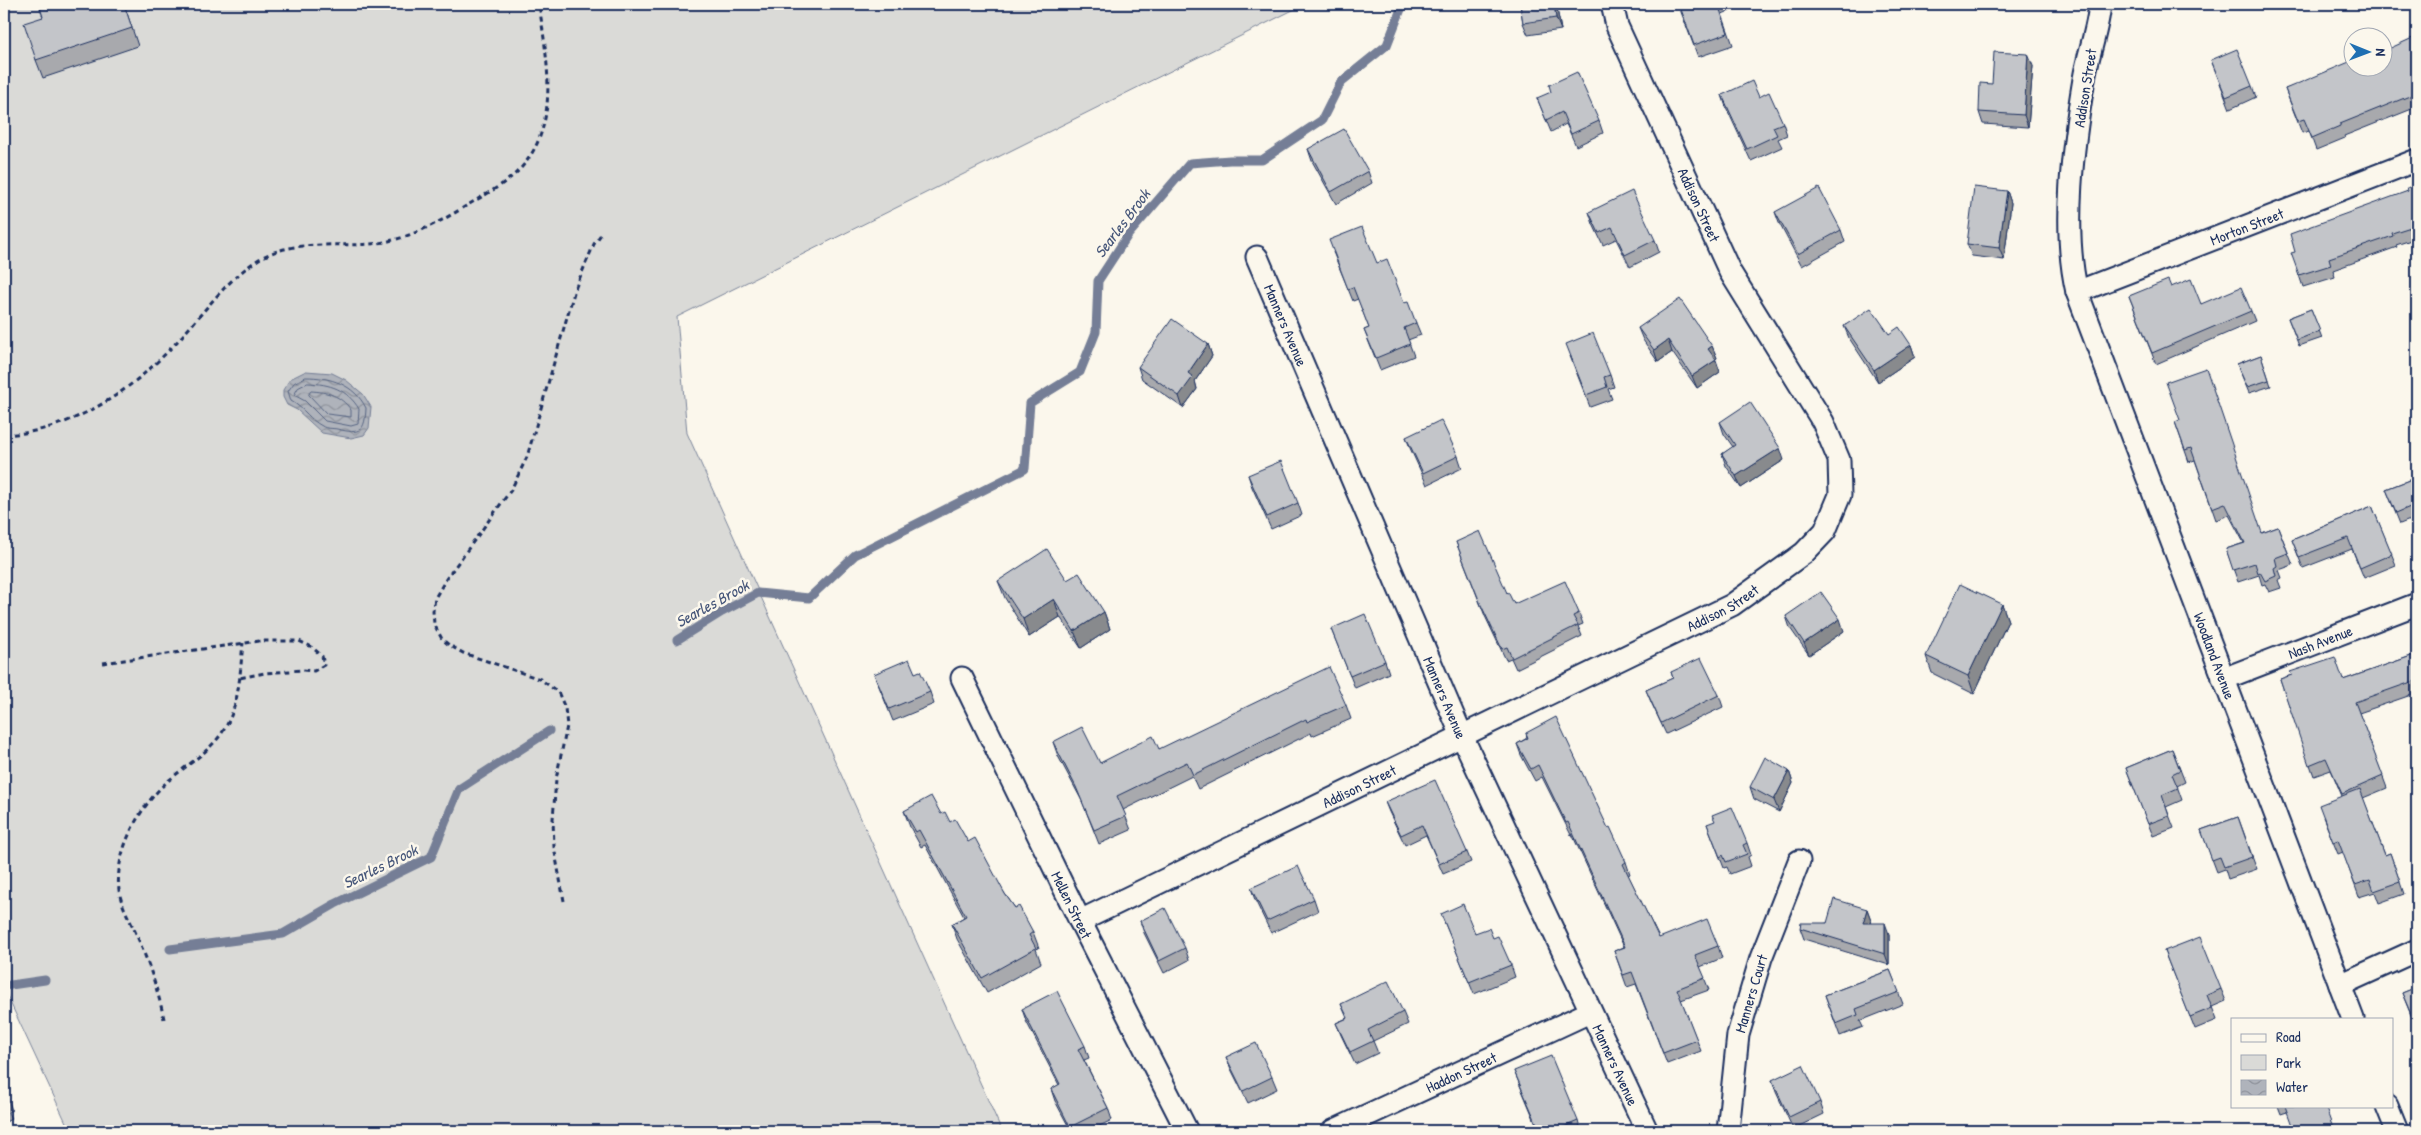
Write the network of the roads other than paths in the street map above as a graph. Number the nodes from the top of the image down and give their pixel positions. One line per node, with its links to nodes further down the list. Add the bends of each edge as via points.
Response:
1 (1612, 4): 9 (street, Addison Street, via 1616,26 1730,272 1823,422 1839,460 1840,495 1825,530 1804,554 1732,605)
2 (2100, 4): 5 (street, Addison Street, via 2084,79 2073,170 2069,237)
3 (2417, 160): 5 (street, Morton Street)
4 (1257, 257): 9 (street, Manners Avenue)
5 (2077, 292): 8 (street, Woodland Avenue)
6 (2417, 604): 8 (street, Nash Avenue)
7 (962, 678): 11 (street, Mellen Street)
8 (2223, 678): 13 (street, Woodland Avenue)
9 (1462, 736): 11 (street, Addison Street); 14 (street, Manners Avenue)
10 (1799, 861): 20 (street, Manners Court, via 1761,958 1738,1034)
11 (1080, 920): 17 (street, Mellen Street)
12 (2417, 950): 13 (street)
13 (2340, 985): 15 (street, Woodland Avenue)
14 (1590, 1012): 18 (street, Haddon Street); 19 (street, Manners Avenue)
15 (2353, 1018)
16 (2388, 1108): 21 (street)
17 (1187, 1131)
18 (1333, 1131)
19 (1647, 1131)
20 (1728, 1131)
21 (2396, 1131)

